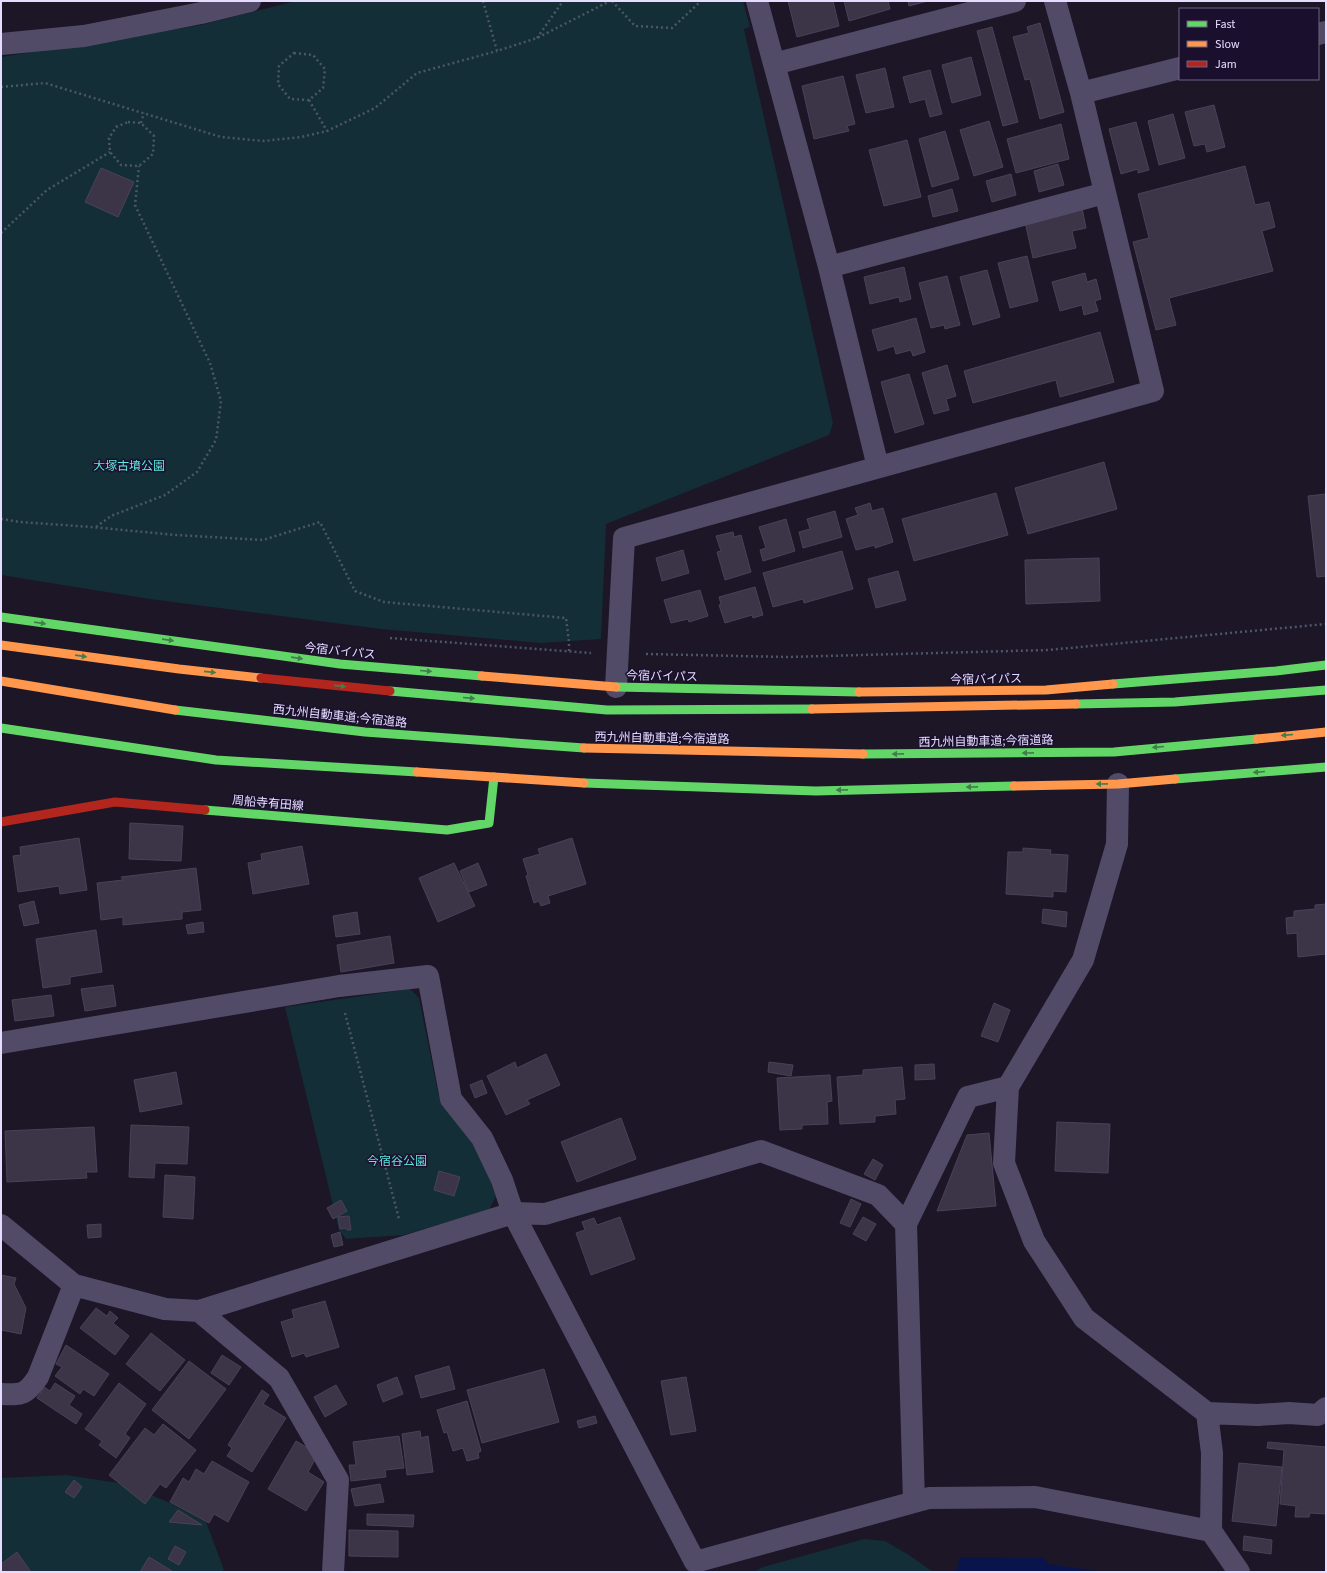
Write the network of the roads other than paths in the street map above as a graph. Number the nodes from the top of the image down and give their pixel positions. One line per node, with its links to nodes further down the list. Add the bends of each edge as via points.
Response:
1 (250, 1): 5 (street, via 84,36)
2 (757, 1): 6 (street)
3 (1015, 1): 6 (street)
4 (1055, 1): 8 (street)
5 (1, 44)
6 (774, 64): 10 (street)
7 (1179, 68): 8 (street)
8 (1081, 93): 9 (street)
9 (1105, 193): 10 (street); 11 (street, via 1153,391)
10 (829, 267): 11 (street)
11 (878, 467): 16 (street, via 624,538)
12 (1, 617): 16 (main road, 今宿バイパス, one-way to 16, via 340,664)
13 (1, 645): 17 (main road, one-way to 17, via 179,669 606,710 878,709 1175,702)
14 (1326, 665): 16 (main road, 今宿バイパス, via 1046,690 859,692)
15 (1, 681): 19 (main road, 西九州自動車道;今宿道路, one-way to 15, via 1114,752 881,754 604,749 365,732 170,710)
16 (616, 687)
17 (1326, 690)
18 (1, 728): 21 (main road, via 216,760)
19 (1326, 732)
20 (1326, 767): 22 (main road, one-way to 22)
21 (494, 777): 22 (main road, one-way to 21, via 816,791 614,785); 23 (main road, 周船寺有田線, via 488,823 447,830 115,802)
22 (1118, 784): 25 (street, via 1117,844 1082,960)
23 (1, 822)
24 (1, 1043): 26 (street, via 339,986 428,976 451,1099 482,1138 502,1180)
25 (1008, 1087): 27 (street, via 968,1097); 33 (street, via 1004,1163 1034,1241 1084,1318)
26 (513, 1213): 27 (street, via 545,1214 761,1151 878,1195); 30 (street); 34 (street, via 695,1562)
27 (906, 1224): 34 (street)
28 (1, 1225): 29 (street)
29 (74, 1285): 30 (street, via 165,1309); 31 (street, via 38,1377 30,1389 19,1395)
30 (199, 1311): 36 (street, via 279,1378 338,1480)
31 (1, 1394)
32 (1326, 1408): 33 (street, via 1318,1415)
33 (1207, 1413): 35 (street, via 1212,1453)
34 (914, 1502): 35 (street, via 929,1498 1035,1497)
35 (1211, 1531): 37 (street)
36 (333, 1572)
37 (1239, 1572)

